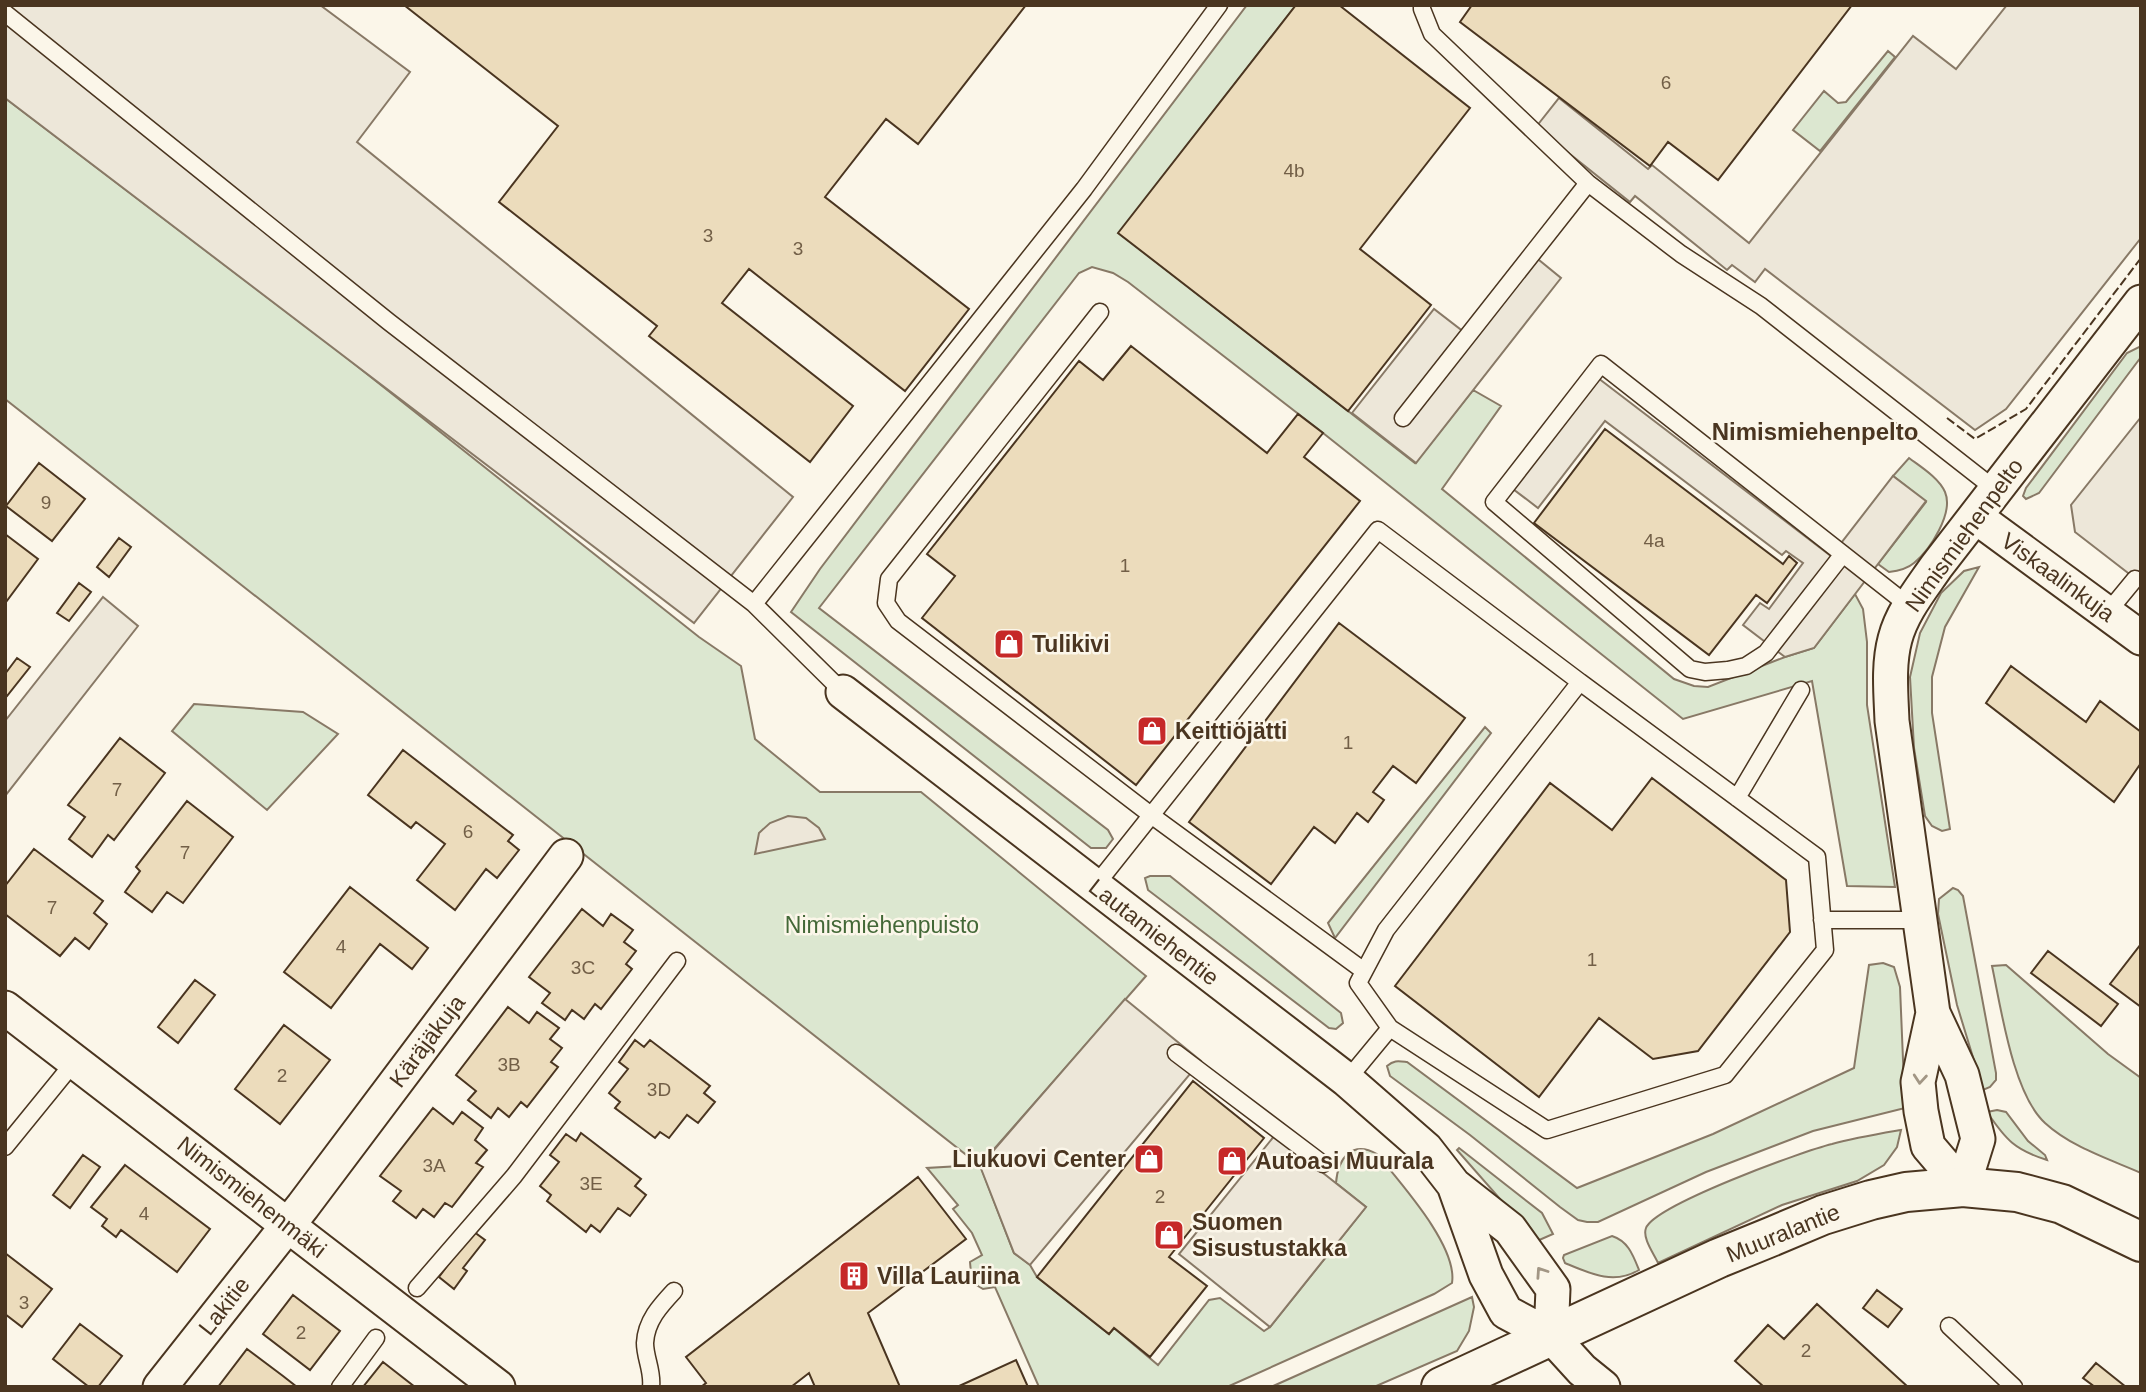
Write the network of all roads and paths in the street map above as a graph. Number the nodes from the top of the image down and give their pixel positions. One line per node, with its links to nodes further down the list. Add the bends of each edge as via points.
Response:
1 (1219, 5): 12 (lane, via 1084,189)
2 (1422, 5): 4 (lane, via 1432,34)
3 (5, 13): 12 (lane, via 379,314)
4 (1588, 183): 7 (lane); 8 (lane, via 1681,254 1761,306)
5 (2141, 302): 8 (street, Nimismiehenpelto)
6 (1100, 312): 20 (lane, via 889,579 886,603 898,621)
7 (1403, 418)
8 (1996, 491): 9 (street, Nimismiehenpelto)
9 (1976, 517): 13 (street, Nimismiehenpelto); 14 (street, Viskaalinkuja)
10 (1843, 554): 10 (lane, via 1601,364 1494,502 1690,669 1705,672 1746,666 1766,653); 13 (lane)
11 (2136, 579): 14 (lane)
12 (754, 604): 18 (lane)
13 (1909, 606): 24 (street, Nimismiehenpelto, via 1895,639 1892,721)
14 (2108, 613): 15 (street, Viskaalinkuja)
15 (2141, 638)
16 (1580, 682): 19 (lane); 20 (lane, via 1378,530); 26 (lane, via 1386,930)
17 (1801, 691): 19 (lane)
18 (843, 692): 22 (street, Lautamiehentie)
19 (1737, 798): 23 (lane, via 1817,857)
20 (1151, 815): 22 (lane); 26 (lane)
21 (566, 856): 37 (street, Käräjäkuja)
22 (1095, 886): 32 (street, Lautamiehentie)
23 (1822, 920): 24 (lane); 29 (lane, via 1825,950 1725,1075 1546,1130)
24 (1921, 920): 28 (street, Nimismiehenpelto)
25 (677, 961): 39 (lane, via 514,1177)
26 (1364, 971): 29 (lane, via 1358,983)
27 (5, 1008): 31 (street, Nimismiehenmäki)
28 (1933, 1013): 36 (street, Nimismiehenpelto, via 1962,1075 1978,1139); 36 (street, Nimismiehenpelto, one-way to 36, via 1918,1082 1921,1111 1928,1146)
29 (1390, 1028): 32 (lane)
30 (1176, 1053): 34 (lane)
31 (75, 1061): 33 (lane); 37 (street, Nimismiehenmäki)
32 (1347, 1080): 35 (street, Lautamiehentie, via 1426,1149)
33 (5, 1147)
34 (1323, 1164)
35 (1454, 1185): 42 (street, Lautamiehentie, via 1486,1275 1506,1311); 42 (street, Lautamiehentie, one-way to 35, via 1553,1289 1510,1229)
36 (1963, 1186): 38 (street, Muuralantie, via 2017,1192 2062,1204); 42 (street, Muuralantie, via 1906,1192 1823,1216 1719,1258)
37 (288, 1224): 44 (street, Lakitie); 46 (street, Nimismiehenmäki)
38 (2141, 1242)
39 (417, 1288)
40 (674, 1291): 47 (lane, via 653,1314 645,1343)
41 (1949, 1326): 50 (lane)
42 (1551, 1336): 48 (street, Muuralantie); 49 (street)
43 (376, 1338): 45 (lane)
44 (160, 1387)
45 (340, 1387)
46 (498, 1387)
47 (652, 1387)
48 (1441, 1387)
49 (1603, 1387)
50 (2014, 1387)

